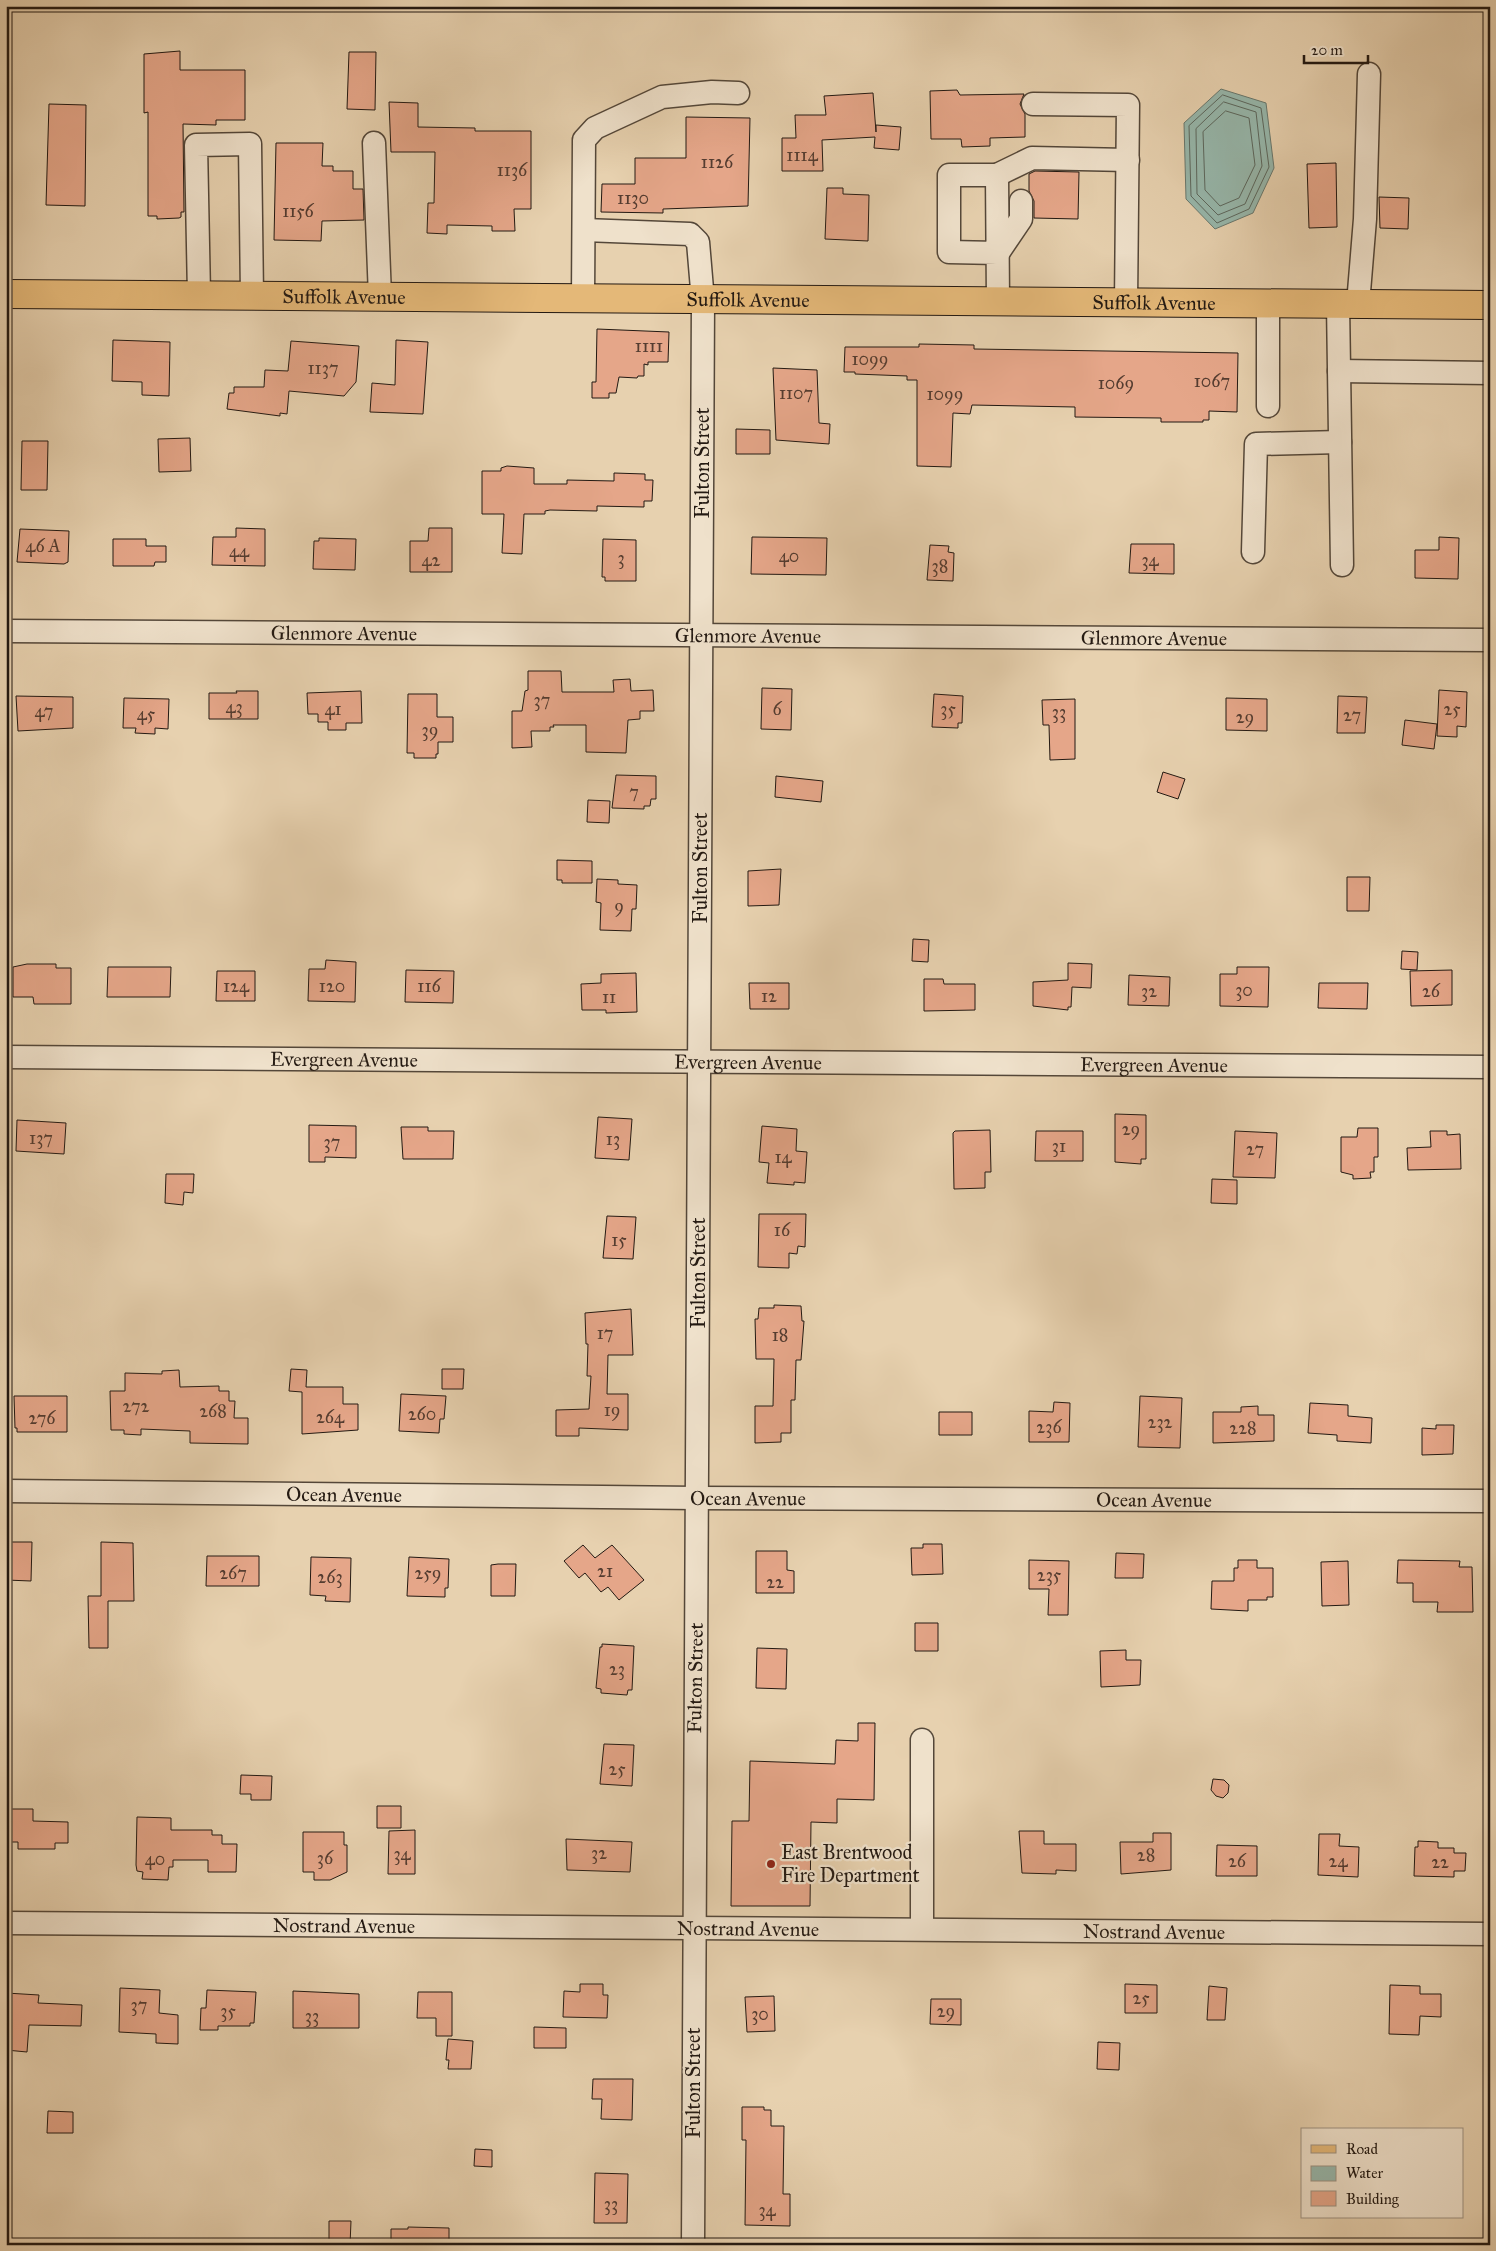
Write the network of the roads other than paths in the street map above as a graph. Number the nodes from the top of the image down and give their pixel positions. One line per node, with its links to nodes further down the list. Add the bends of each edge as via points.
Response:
1 (1370, 74): 19 (street, via 1366,219)
2 (738, 93): 8 (street, via 662,97 595,128 584,140)
3 (1033, 104): 5 (street, via 1128,105)
4 (374, 143): 13 (street)
5 (1128, 160): 6 (street, via 1032,158); 17 (street)
6 (1021, 164): 7 (street); 9 (street, via 1021,219)
7 (997, 175): 9 (street); 9 (street, via 949,175 949,252)
8 (584, 230): 14 (street); 15 (street, Fulton Street, via 690,234 698,242)
9 (998, 253): 16 (street)
10 (6, 294): 11 (main road, Suffolk Avenue)
11 (199, 295): 12 (main road, Suffolk Avenue); 12 (street, via 196,145 250,144)
12 (252, 296): 13 (main road, Suffolk Avenue)
13 (380, 297): 14 (main road, Suffolk Avenue)
14 (583, 300): 15 (main road, Suffolk Avenue)
15 (703, 301): 16 (main road, Suffolk Avenue); 28 (street, Fulton Street)
16 (998, 302): 17 (main road, Suffolk Avenue)
17 (1126, 303): 18 (main road, Suffolk Avenue)
18 (1268, 304): 19 (main road, Suffolk Avenue); 23 (street)
19 (1348, 304): 20 (main road, Suffolk Avenue); 21 (street)
20 (1490, 305)
21 (1339, 371): 22 (street); 24 (street)
22 (1490, 373)
23 (1268, 406)
24 (1340, 442): 25 (street, via 1256,444); 26 (street)
25 (1252, 552)
26 (1342, 565)
27 (6, 631): 28 (street, Glenmore Avenue)
28 (701, 634): 29 (street, Glenmore Avenue); 31 (street, Fulton Street)
29 (1490, 640)
30 (6, 1057): 31 (street, Evergreen Avenue)
31 (699, 1063): 32 (street, Evergreen Avenue); 34 (street, Fulton Street)
32 (1490, 1067)
33 (6, 1491): 34 (street, Ocean Avenue)
34 (697, 1498): 35 (street, Ocean Avenue); 38 (street, Fulton Street)
35 (1490, 1501)
36 (922, 1740): 39 (street)
37 (6, 1923): 38 (street, Nostrand Avenue)
38 (693, 1927): 39 (street, Nostrand Avenue); 41 (street, Fulton Street)
39 (922, 1929): 40 (street, Nostrand Avenue)
40 (1490, 1934)
41 (693, 2245)

